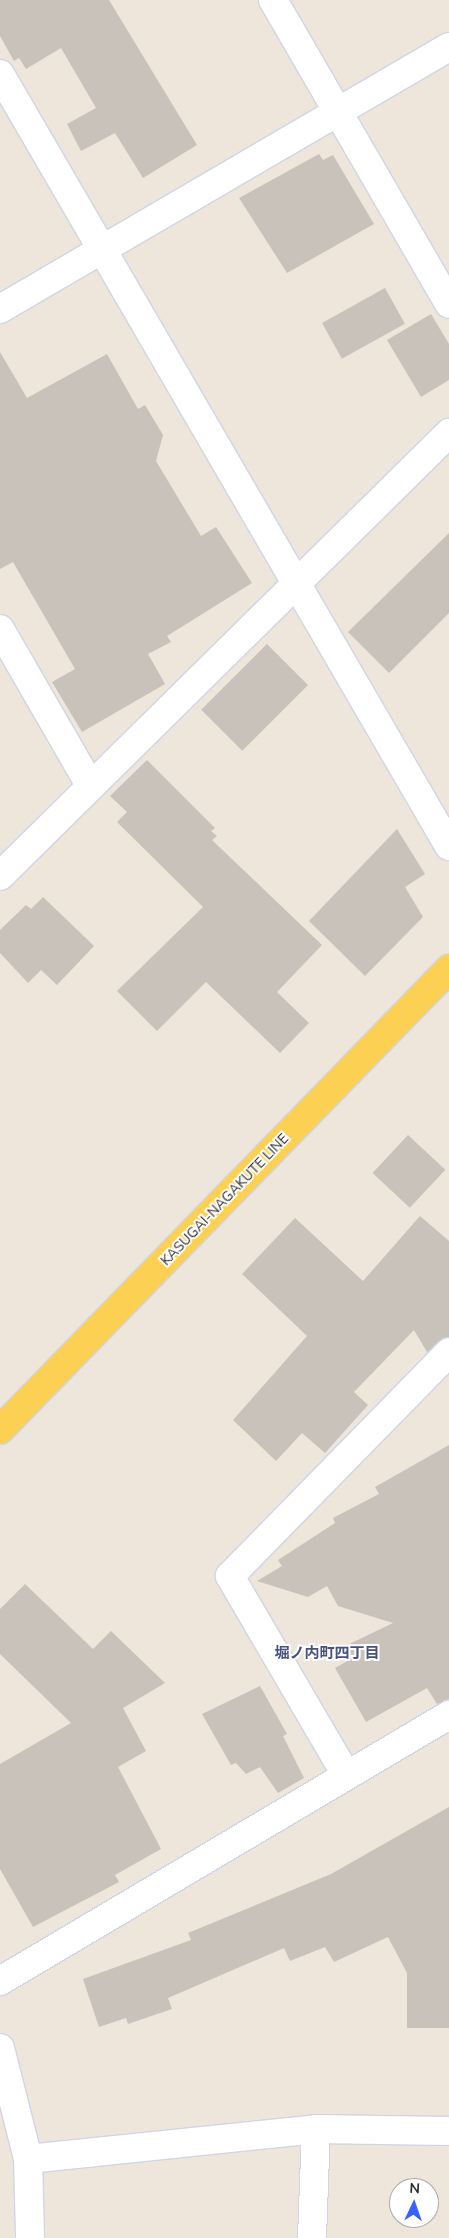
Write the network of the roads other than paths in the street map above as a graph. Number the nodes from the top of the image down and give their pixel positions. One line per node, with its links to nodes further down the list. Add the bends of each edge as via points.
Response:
1 (273, 0): 4 (street)
2 (449, 47): 4 (street)
3 (0, 74): 5 (street)
4 (340, 112): 5 (street); 6 (street)
5 (104, 248): 7 (street); 9 (street)
6 (449, 304)
7 (0, 309)
8 (449, 433): 9 (street)
9 (297, 588): 11 (street); 12 (street)
10 (0, 630): 11 (street)
11 (90, 785): 13 (street)
12 (449, 846)
13 (0, 876)
14 (449, 969): 16 (main road, KASUGAI-NAGAKUTE LINE)
15 (449, 1352): 18 (street, via 230,1576)
16 (0, 1430)
17 (449, 1715): 18 (street)
18 (345, 1773): 19 (street)
19 (0, 1981)
20 (0, 2048): 23 (street)
21 (316, 2129): 22 (street); 23 (street); 25 (street)
22 (449, 2131)
23 (28, 2159): 24 (street)
24 (30, 2238)
25 (312, 2238)

